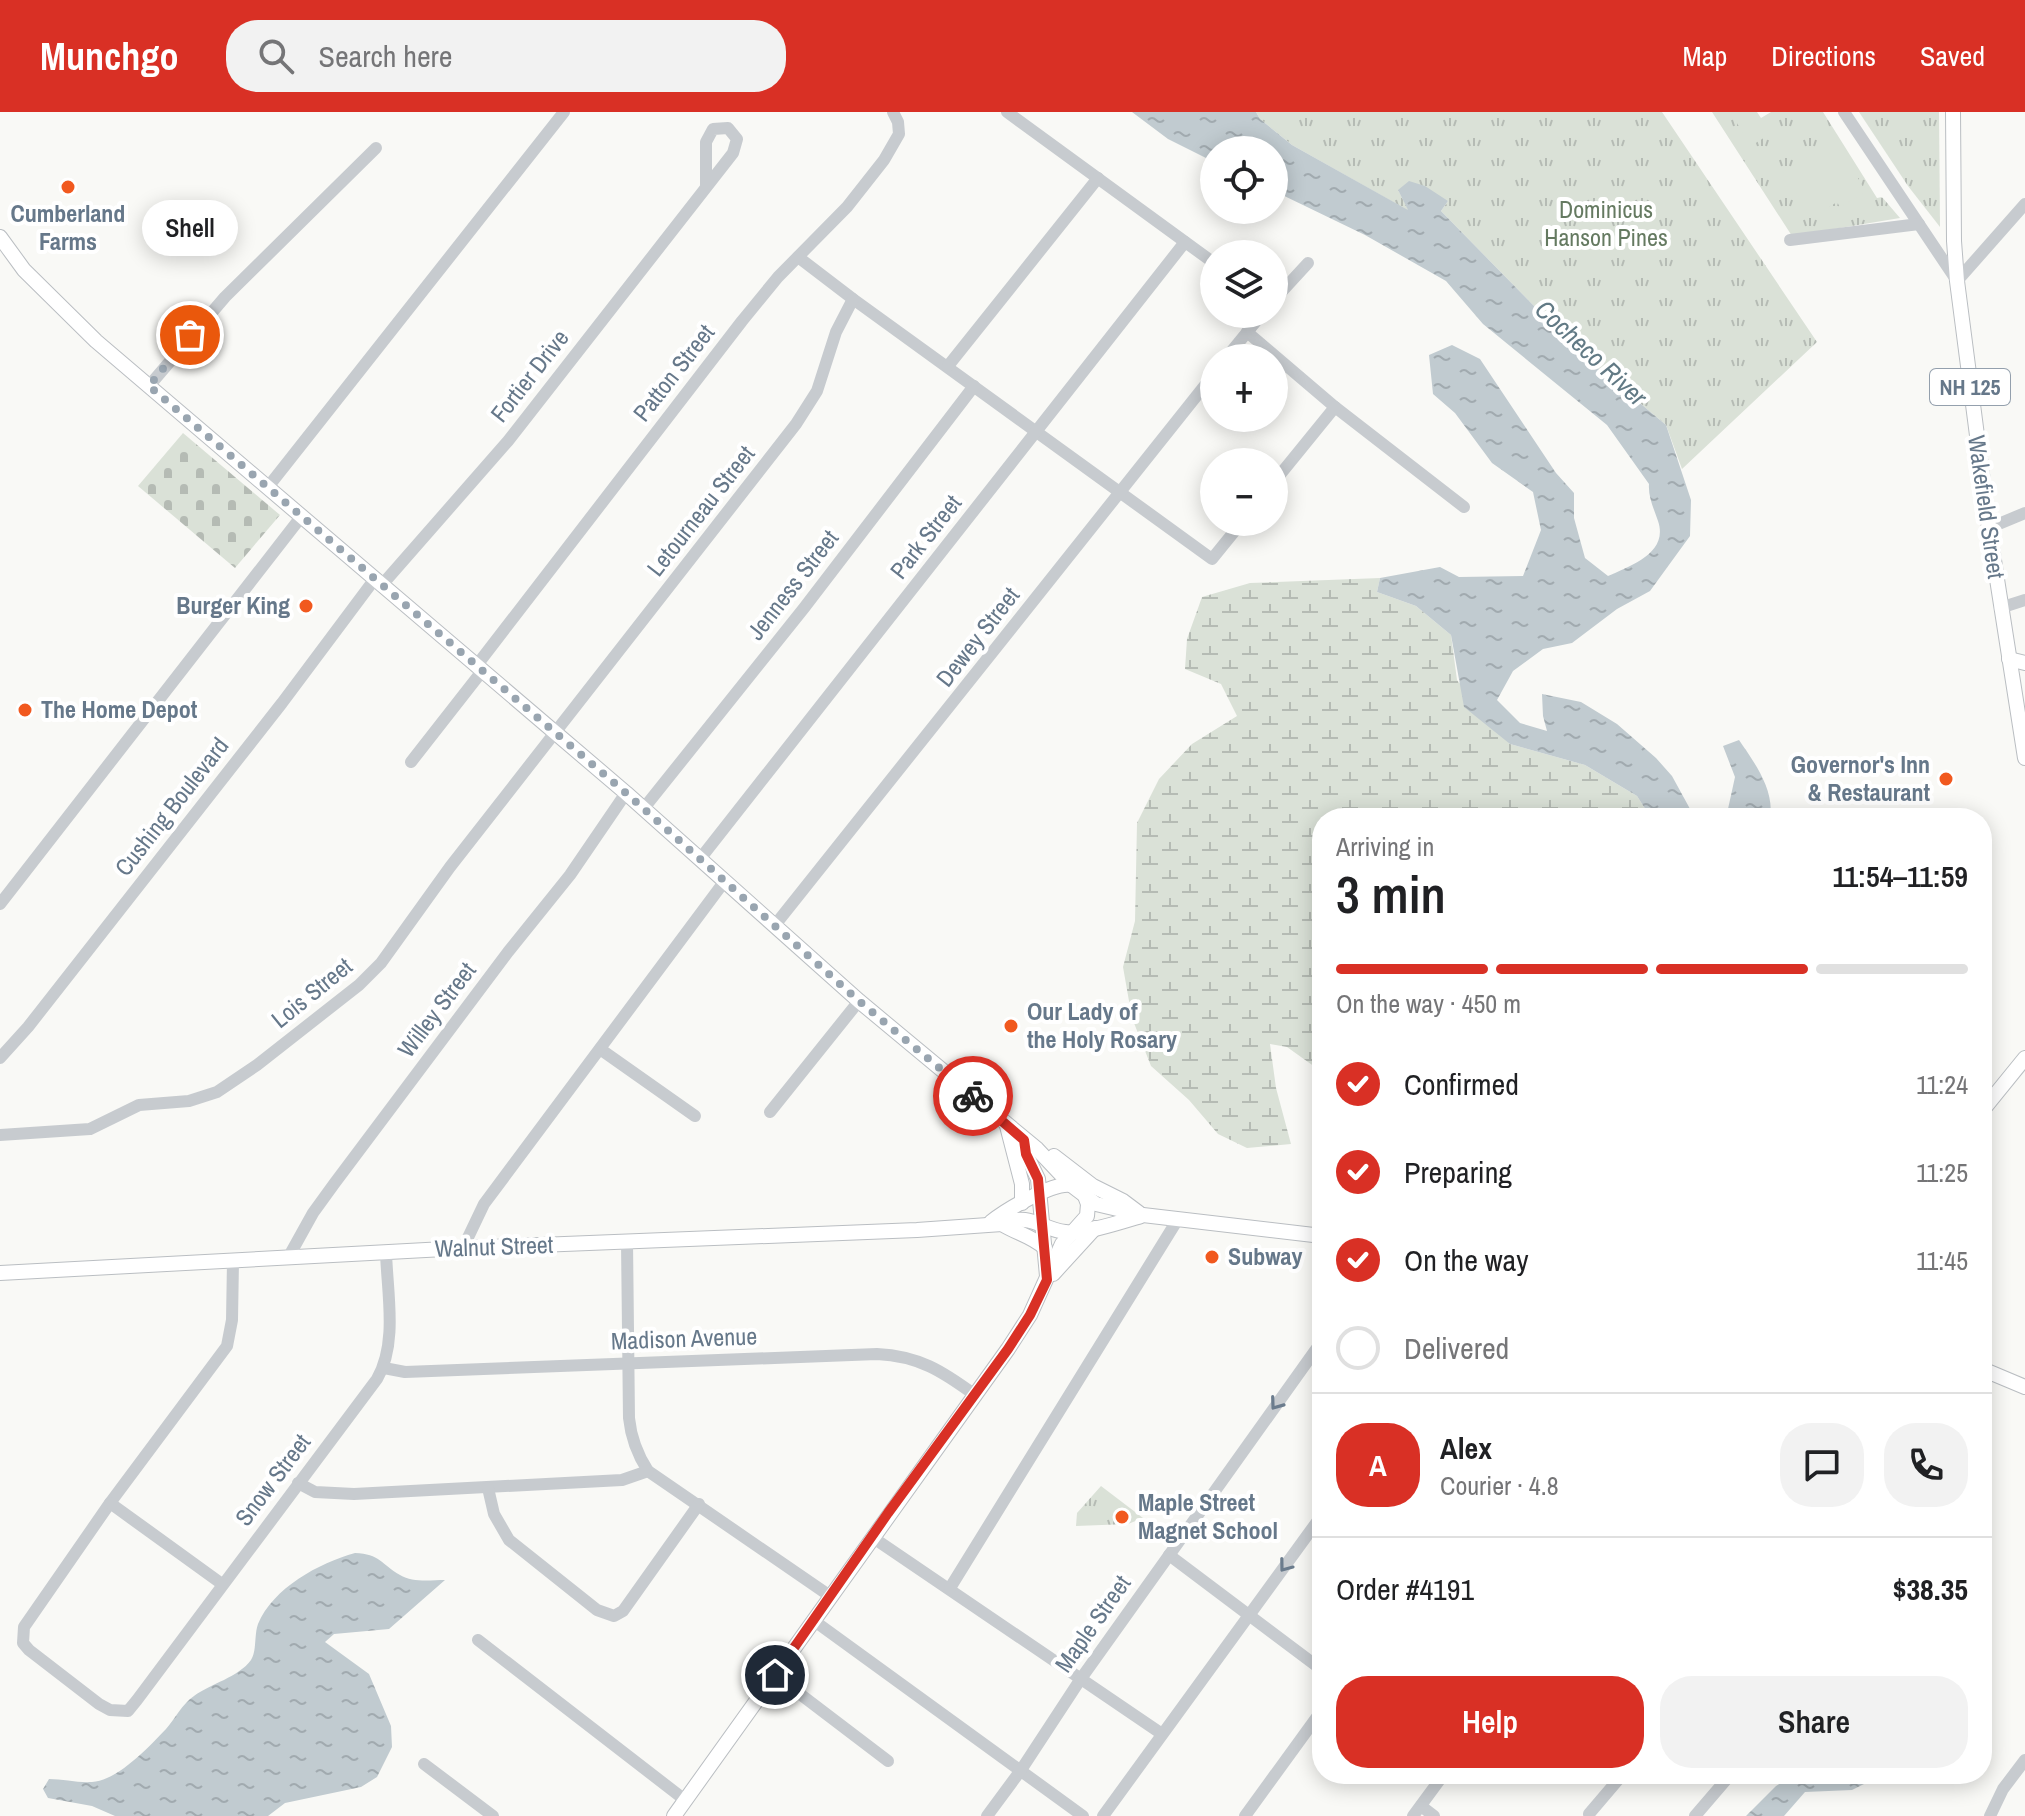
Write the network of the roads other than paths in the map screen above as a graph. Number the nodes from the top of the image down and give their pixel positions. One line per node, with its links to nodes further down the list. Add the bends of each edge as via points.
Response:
1 (893, 112): 15 (street, Patton Street, via 899,134 894,146 847,207)
2 (1007, 112): 7 (street)
3 (1844, 112): 10 (street)
4 (1953, 112): 17 (main road, Wakefield Street / NH 125)
5 (562, 113): 30 (street)
6 (376, 148): 24 (street, via 225,297)
7 (1098, 178): 13 (street); 23 (street)
8 (706, 186): 37 (street, Fortier Drive, via 508,441)
9 (2025, 204): 17 (street)
10 (1919, 224): 12 (street); 17 (street)
11 (0, 237): 24 (main road, via 55,303)
12 (1790, 240)
13 (1185, 242): 14 (street); 28 (street, Park Street)
14 (1200, 253)
15 (798, 257): 19 (street); 42 (street, Patton Street, via 742,321)
16 (1308, 263): 18 (street)
17 (1957, 281): 35 (main road, Wakefield Street / NH 125)
18 (1288, 285)
19 (853, 299): 23 (street); 43 (street, Letourneau Street, via 817,391 796,424)
20 (1250, 328): 21 (street)
21 (1247, 332): 22 (street); 27 (street)
22 (1237, 344)
23 (948, 366): 25 (street)
24 (149, 386): 30 (main road)
25 (974, 386): 28 (street); 47 (street, Jenness Street)
26 (1200, 392): 31 (street, Dewey Street)
27 (1335, 407): 29 (street); 32 (street)
28 (1037, 433): 31 (street); 48 (street, Park Street)
29 (1288, 465)
30 (268, 487): 34 (main road)
31 (1120, 492): 36 (street, via 1212,559); 51 (street, Dewey Street)
32 (1464, 507)
33 (2025, 513): 35 (street)
34 (301, 517): 37 (main road); 50 (street)
35 (1989, 528): 39 (main road, Wakefield Street / NH 125)
36 (1231, 536)
37 (378, 583): 42 (main road); 54 (street, Cushing Boulevard)
38 (2025, 600): 39 (street)
39 (2000, 608): 40 (main road, Wakefield Street / NH 125)
40 (2009, 659): 41 (main road); 44 (main road, Wakefield Street)
41 (2025, 663)
42 (480, 667): 43 (main road); 45 (street, Patton Street)
43 (554, 732): 46 (main road); 60 (street, Lois Street, via 371,974 257,1065 217,1092 139,1105 90,1129)
44 (2025, 758)
45 (411, 762)
46 (626, 793): 47 (main road); 77 (street, Willey Street, via 334,1184)
47 (644, 808): 48 (main road)
48 (700, 859): 49 (main road)
49 (724, 882): 51 (main road); 53 (street)
50 (0, 904)
51 (775, 925): 52 (main road)
52 (859, 1001): 57 (street); 59 (main road)
53 (600, 1049): 58 (street); 74 (street, via 484,1204)
54 (0, 1058)
55 (2025, 1058): 56 (main road)
56 (1992, 1099)
57 (770, 1112)
58 (695, 1116)
59 (1007, 1126): 61 (main road); 65 (main road)
60 (0, 1135)
61 (1024, 1140): 62 (main road); 63 (main road); 66 (main road, via 1041,1145 1093,1186)
62 (1071, 1185): 63 (main road, via 1053,1186); 64 (main road)
63 (1040, 1196): 65 (main road, Walnut Street); 68 (main road)
64 (1085, 1196): 66 (main road, via 1116,1211); 71 (main road, via 1087,1216)
65 (1022, 1203): 69 (main road, Walnut Street)
66 (1143, 1215): 67 (main road); 70 (main road)
67 (1178, 1219): 72 (main road); 96 (street)
68 (1043, 1223): 69 (main road, Walnut Street); 71 (main road); 75 (main road)
69 (995, 1224): 73 (main road, Walnut Street); 75 (main road, via 1032,1237)
70 (1096, 1227): 71 (main road); 80 (main road)
71 (1073, 1232): 80 (main road)
72 (1312, 1235)
73 (627, 1242): 74 (main road, Walnut Street); 82 (street)
74 (463, 1248): 76 (main road, Walnut Street)
75 (1045, 1248): 80 (main road)
76 (386, 1252): 77 (main road, Walnut Street); 83 (street, Snow Street, via 389,1335)
77 (288, 1258): 78 (main road, Walnut Street)
78 (233, 1261): 79 (main road, Walnut Street); 90 (street, via 227,1346)
79 (0, 1273)
80 (1047, 1280): 86 (main road, via 1030,1315)
81 (1312, 1355): 94 (street, Maple Street, one-way to 94)
82 (628, 1363): 83 (street, Madison Avenue, via 405,1372); 86 (street, Madison Avenue, via 898,1355 935,1368); 87 (street, via 631,1434)
83 (384, 1368): 88 (street, Snow Street)
84 (1992, 1373): 85 (main road)
85 (2025, 1387)
86 (975, 1395): 93 (main road)
87 (648, 1471): 89 (street, via 622,1480); 91 (street)
88 (298, 1483): 89 (street, via 330,1494); 95 (street, Snow Street)
89 (488, 1488): 91 (street, via 494,1514 509,1540 597,1610 614,1616 623,1611)
90 (110, 1503): 95 (street); 95 (street, Snow Street, via 28,1619 23,1643 99,1704 128,1711)
91 (699, 1504): 97 (street)
92 (1312, 1528): 98 (street, one-way to 98)
93 (872, 1537): 96 (street); 97 (main road)
94 (1169, 1555): 98 (street); 103 (street, Maple Street)
95 (222, 1584)
96 (950, 1588): 103 (street)
97 (830, 1596): 99 (main road)
98 (1247, 1616): 101 (street); 105 (street)
99 (813, 1620): 102 (main road); 109 (street)
100 (478, 1640): 113 (street)
101 (1312, 1663)
102 (775, 1675): 107 (street); 113 (main road)
103 (1080, 1680): 105 (street); 109 (street, Maple Street)
104 (1312, 1724): 121 (street)
105 (1162, 1734): 120 (street)
106 (2025, 1760): 124 (street)
107 (888, 1761)
108 (424, 1764): 116 (street)
109 (1021, 1770): 118 (street, Maple Street); 119 (street)
110 (1437, 1784): 114 (street)
111 (1614, 1784): 115 (street)
112 (1722, 1784): 123 (street)
113 (685, 1800): 117 (main road)
114 (1417, 1811): 122 (street)
115 (1589, 1814)
116 (493, 1816)
117 (674, 1816)
118 (987, 1816)
119 (1083, 1816)
120 (1103, 1816)
121 (1245, 1816)
122 (1434, 1816)
123 (1695, 1816)
124 (1990, 1816)

